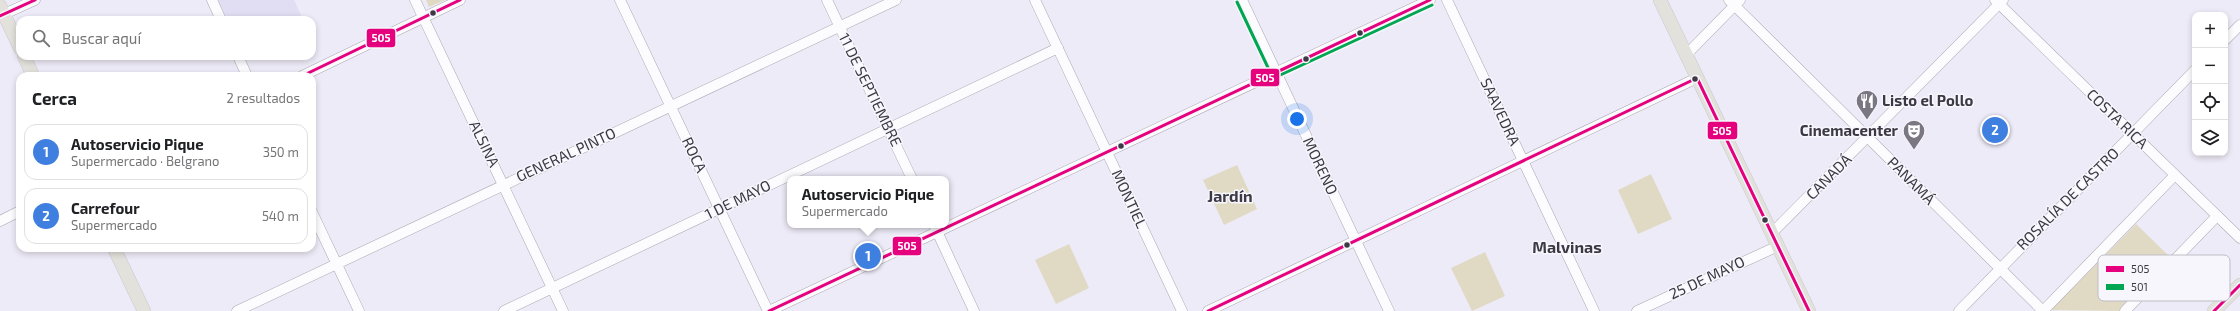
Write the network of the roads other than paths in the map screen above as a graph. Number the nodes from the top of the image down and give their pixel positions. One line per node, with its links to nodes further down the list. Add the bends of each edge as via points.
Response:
1 (35, 0): 15 (street)
2 (212, 0): 16 (street)
3 (415, 0): 17 (street, ALSINA)
4 (460, 0): 17 (street)
5 (620, 0): 32 (street, ROCA)
6 (827, 0): 19 (street, 11 DE SEPTIEMBRE)
7 (896, 0): 19 (street, GENERAL PINTO)
8 (1035, 0): 22 (street, MONTIEL)
9 (1242, 0): 29 (street, MORENO)
10 (1430, 0): 29 (street)
11 (1447, 0): 37 (street, SAAVEDRA)
12 (1660, 0): 23 (main road)
13 (1999, 1): 34 (street, COSTA RICA); 35 (street, CANADÁ)
14 (1734, 2): 23 (street); 35 (street, PANAMÁ)
15 (1, 12): 21 (main road)
16 (219, 16)
17 (423, 18): 28 (street); 42 (street, ALSINA)
18 (2240, 25): 20 (street)
19 (840, 27): 32 (street, GENERAL PINTO); 33 (street, 11 DE SEPTIEMBRE)
20 (2228, 37)
21 (16, 40)
22 (1058, 48): 33 (street, 1 DE MAYO); 36 (street, MONTIEL)
23 (1686, 55): 31 (main road)
24 (26, 60): 26 (main road)
25 (240, 60): 27 (street)
26 (31, 72)
27 (245, 72)
28 (310, 72)
29 (1276, 72): 36 (street); 52 (street, MORENO)
30 (2192, 73): 34 (street, ROSALÍA DE CASTRO)
31 (1697, 78): 37 (street); 50 (main road)
32 (671, 106): 42 (street, GENERAL PINTO); 43 (street, ROCA)
33 (888, 128): 39 (street, 1 DE MAYO); 40 (street, 11 DE SEPTIEMBRE)
34 (2132, 134): 38 (street, COSTA RICA); 57 (street, ROSALÍA DE CASTRO)
35 (1868, 138): 50 (street, CANADÁ); 57 (street, PANAMÁ)
36 (1107, 152): 48 (street); 70 (street, MONTIEL)
37 (1523, 161): 52 (street); 73 (street, SAAVEDRA)
38 (2175, 175): 45 (street, COSTA RICA); 77 (street)
39 (788, 176)
40 (911, 176)
41 (787, 177): 43 (street, 1 DE MAYO)
42 (503, 184): 56 (street, GENERAL PINTO); 59 (street, ALSINA)
43 (720, 209): 59 (street, 1 DE MAYO); 68 (street, ROCA)
44 (16, 213): 47 (street)
45 (2217, 216): 51 (street, COSTA RICA); 55 (street)
46 (316, 220): 56 (street)
47 (0, 221)
48 (949, 222)
49 (936, 228): 68 (street); 69 (street)
50 (1772, 233): 53 (main road)
51 (2240, 238)
52 (1356, 241): 71 (street); 72 (street, MORENO)
53 (1778, 246): 74 (street, 25 DE MAYO); 75 (main road)
54 (116, 252): 63 (main road)
55 (2179, 255)
56 (336, 263): 64 (street, GENERAL PINTO); 65 (street)
57 (2000, 268): 76 (street, ROSALÍA DE CASTRO); 77 (street, PANAMÁ)
58 (2240, 284): 60 (main road)
59 (552, 288): 66 (street, 1 DE MAYO); 67 (street, ALSINA)
60 (2230, 294)
61 (2135, 301): 78 (street)
62 (2224, 301): 79 (main road)
63 (144, 311)
64 (237, 311)
65 (359, 311)
66 (504, 311)
67 (562, 311)
68 (769, 311)
69 (974, 311)
70 (1182, 311)
71 (1208, 311)
72 (1389, 311)
73 (1594, 311)
74 (1637, 311)
75 (1809, 311)
76 (1959, 311)
77 (2043, 311)
78 (2125, 311)
79 (2214, 311)

